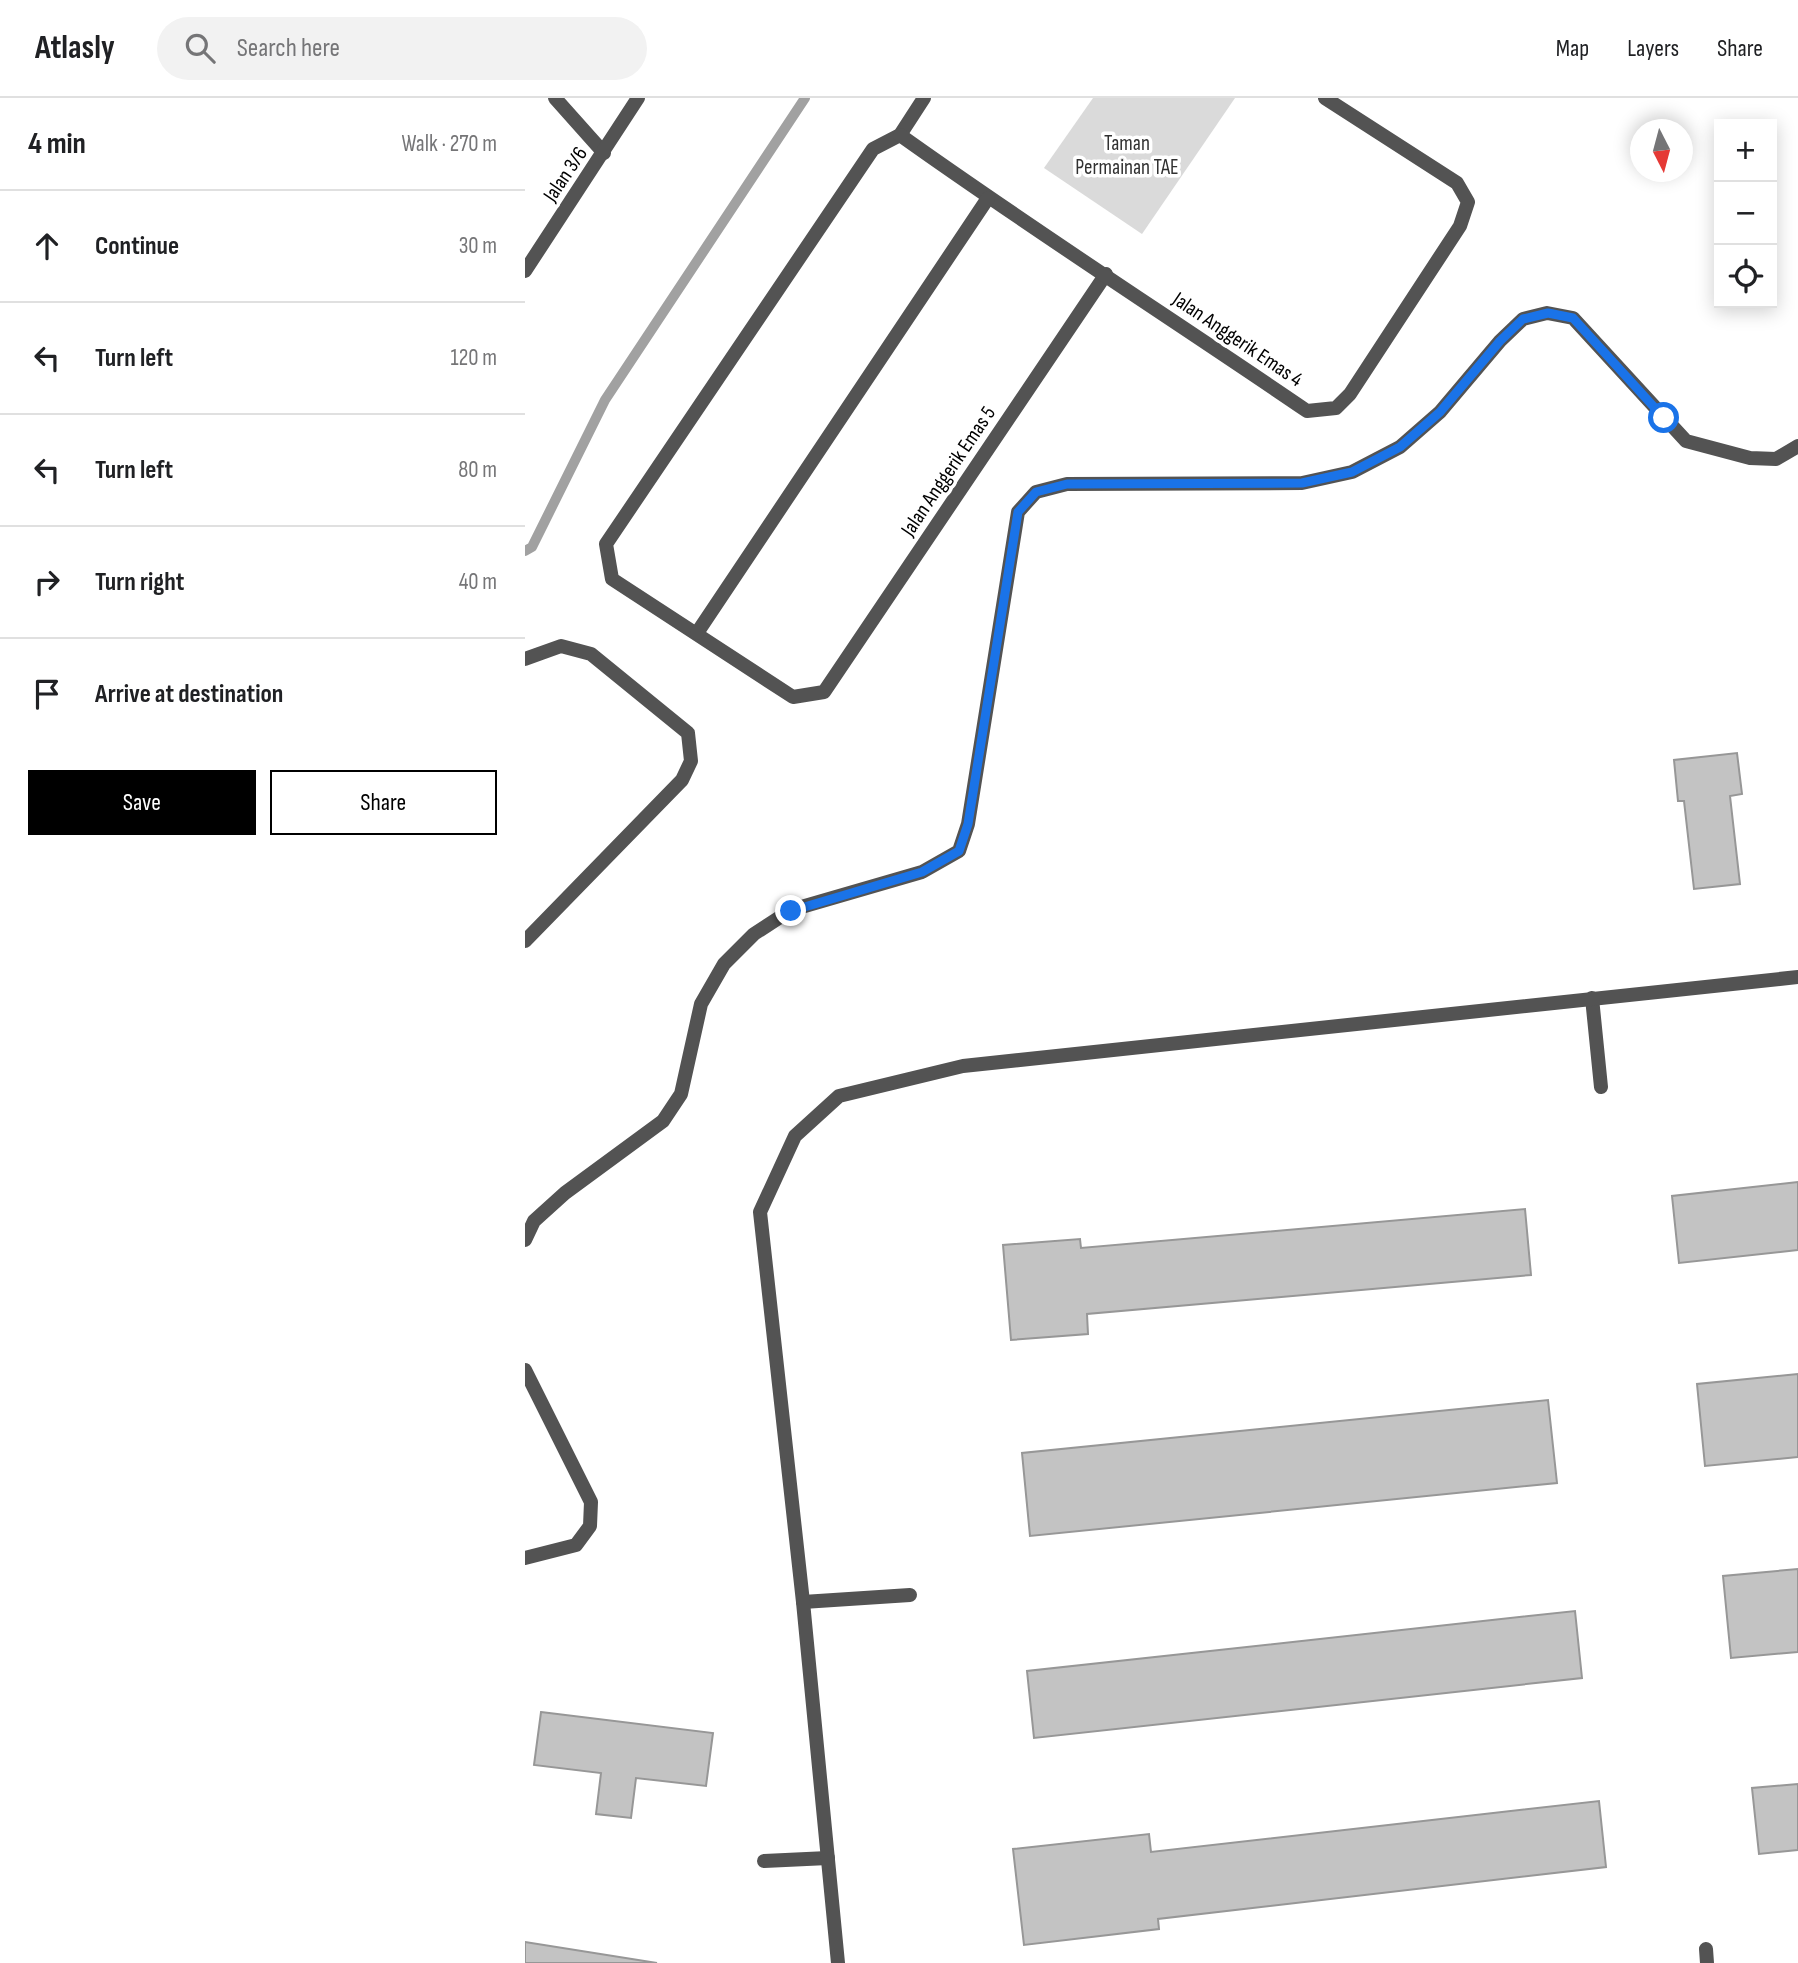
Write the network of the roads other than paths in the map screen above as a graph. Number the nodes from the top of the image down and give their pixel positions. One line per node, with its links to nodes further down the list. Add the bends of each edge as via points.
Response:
1 (555, 98): 6 (street)
2 (638, 98): 6 (street, Jalan 3/6)
3 (924, 98): 5 (street)
4 (1325, 98): 9 (street, Jalan Anggerik Emas 4, via 1457,183 1468,202 1459,226 1350,394 1336,408 1307,411)
5 (900, 135): 7 (street, Jalan Anggerik Emas 4); 11 (street, via 873,149 606,544 612,579)
6 (604, 153): 8 (street, Jalan 3/6)
7 (988, 198): 9 (street, Jalan Anggerik Emas 4); 11 (street)
8 (527, 262)
9 (1105, 274): 11 (street, Jalan Anggerik Emas 5, via 824,692 793,697)
10 (1798, 446): 17 (street, via 1776,459 1750,458 1686,441 1573,318 1548,313 1523,319 1440,412 1400,447 1352,472 1302,483 1067,484 1036,492 1018,512 968,824 959,851 922,872 791,911 754,934 724,964 701,1004 681,1094 663,1121 565,1192 534,1221)
11 (697, 633)
12 (525, 659): 13 (street, via 561,646 591,654 688,733 691,761 682,780)
13 (525, 941)
14 (1798, 978): 15 (street)
15 (1592, 999): 16 (street); 21 (street, via 963,1066 838,1096 795,1136 760,1212)
16 (1601, 1087)
17 (525, 1240)
18 (525, 1370): 19 (street, via 591,1502 590,1525 576,1545)
19 (525, 1558)
20 (910, 1595): 21 (street)
21 (803, 1602): 22 (street)
22 (828, 1857): 23 (street); 24 (street)
23 (764, 1861)
24 (838, 1963)

